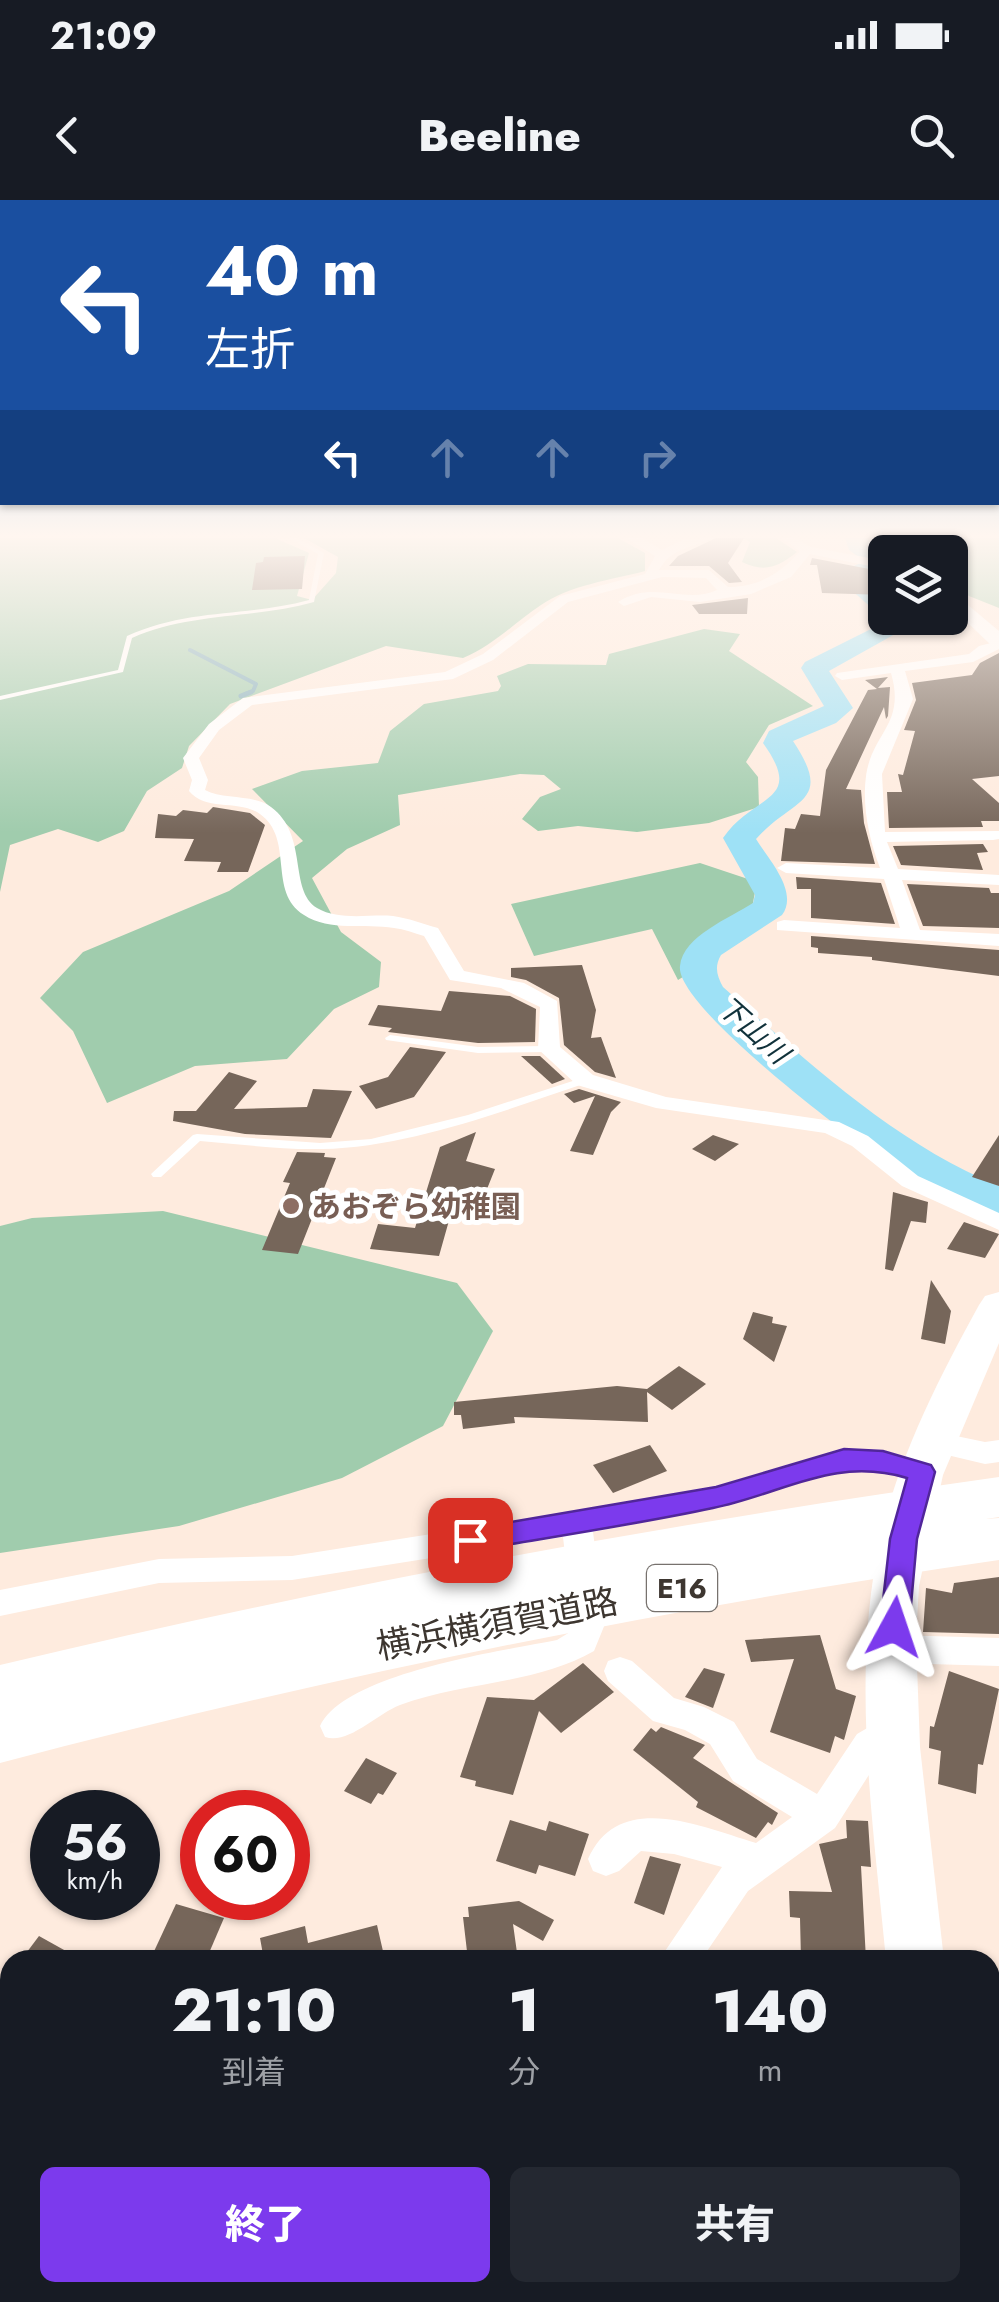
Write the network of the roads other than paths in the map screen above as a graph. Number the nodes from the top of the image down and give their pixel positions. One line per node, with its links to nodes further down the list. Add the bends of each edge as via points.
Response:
1 (130, 636): 6 (lane, via 121,671)
2 (515, 636): 16 (street, via 448,676 248,701 214,727 191,758 203,797 270,814 288,840 299,902 335,920 395,922 431,932 456,976 515,983 550,1005)
3 (999, 644): 4 (street, via 973,658)
4 (897, 668): 5 (street); 8 (street, via 906,699 874,774)
5 (842, 676)
6 (0, 698)
7 (994, 835): 8 (street)
8 (877, 836): 10 (street)
9 (786, 868): 10 (street)
10 (892, 874): 11 (street); 13 (street)
11 (999, 880)
12 (784, 926): 13 (street)
13 (912, 935): 14 (street)
14 (999, 940)
15 (390, 1038): 16 (lane, via 478,1050)
16 (549, 1049): 17 (street)
17 (585, 1080): 18 (lane, via 472,1118 371,1142 320,1146 197,1137); 19 (street, via 696,1110 831,1126 910,1180)
18 (157, 1174)
19 (999, 1222)
20 (999, 1305): 22 (main road, via 949,1397)
21 (999, 1452): 22 (street)
22 (927, 1457): 24 (street, via 844,1459 716,1498); 28 (main road, via 904,1539)
23 (999, 1496): 27 (highway, 横浜横須賀道路 / E16, via 634,1554)
24 (577, 1523): 26 (street, via 292,1568 159,1572); 32 (street, via 589,1624 583,1641 564,1652 387,1694 346,1714)
25 (999, 1539): 27 (highway, 横浜横須賀道路 / E16, via 573,1607)
26 (0, 1603)
27 (364, 1628): 31 (highway, 横浜横須賀道路 / E16, via 126,1658); 34 (highway, 横浜横須賀道路 / E16)
28 (894, 1649): 29 (street); 33 (main road)
29 (999, 1652)
30 (620, 1672): 35 (street, via 665,1711 722,1733 745,1770)
31 (0, 1691)
32 (337, 1726)
33 (894, 1727): 35 (street, via 868,1745); 39 (main road)
34 (0, 1736)
35 (822, 1816): 37 (street)
36 (606, 1859): 37 (street, via 627,1838 646,1834)
37 (756, 1860): 38 (street, via 734,1879)
38 (685, 1950)
39 (914, 1950)

